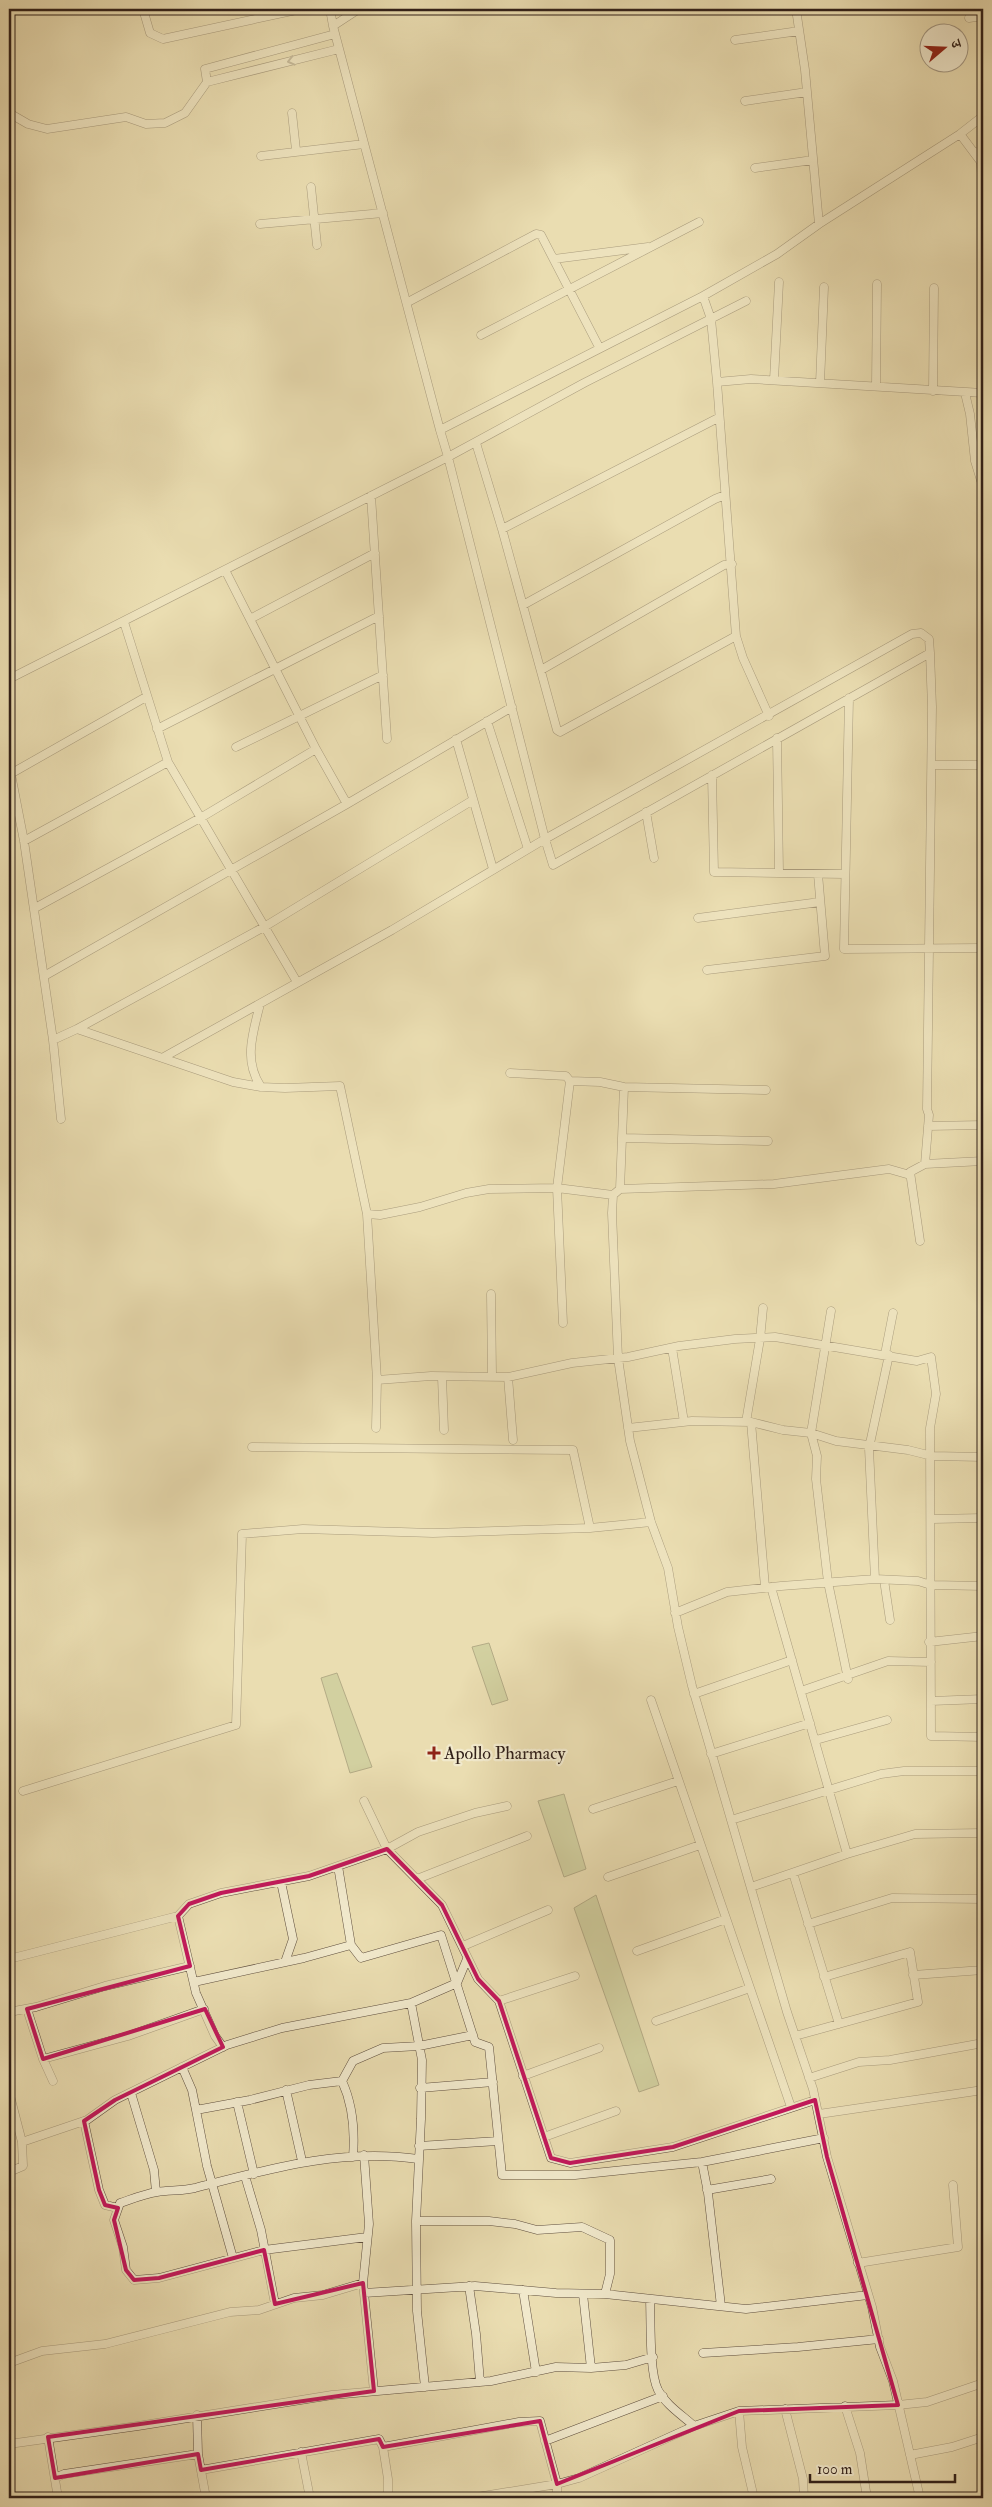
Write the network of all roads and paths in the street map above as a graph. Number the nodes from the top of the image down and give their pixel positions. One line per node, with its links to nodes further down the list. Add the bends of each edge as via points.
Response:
1 (143, 9): 2 (street, via 150,33 163,39)
2 (301, 9)
3 (330, 9): 8 (street)
4 (360, 9): 8 (street)
5 (796, 9): 9 (street)
6 (983, 16): 7 (street)
7 (969, 18)
8 (333, 26): 10 (street)
9 (799, 30): 11 (street); 14 (street)
10 (335, 34): 12 (street); 13 (street, via 205,69)
11 (735, 40)
12 (339, 49): 13 (street, one-way to 13); 20 (street)
13 (207, 82): 16 (street, via 185,113 165,123 146,124 126,117 47,129 28,124)
14 (807, 92): 15 (street); 25 (street)
15 (745, 101)
16 (9, 113)
17 (292, 113): 22 (street)
18 (983, 116): 19 (street)
19 (960, 134): 23 (street); 34 (street)
20 (364, 144): 22 (street); 30 (street)
21 (983, 149): 23 (street)
22 (296, 150): 24 (street)
23 (975, 154): 27 (street)
24 (262, 156)
25 (813, 160): 26 (street); 34 (street)
26 (755, 168)
27 (982, 177): 29 (street)
28 (311, 186): 31 (street)
29 (983, 205)
30 (384, 213): 31 (street); 45 (street)
31 (314, 218): 33 (street); 35 (street)
32 (699, 222): 36 (street)
33 (260, 224)
34 (819, 224): 43 (street, via 777,254)
35 (317, 245)
36 (652, 247): 37 (street); 42 (street)
37 (554, 259): 42 (street); 45 (street, via 541,235 536,234)
38 (779, 282): 49 (street)
39 (877, 284): 52 (street)
40 (824, 287): 51 (street)
41 (934, 288): 53 (street)
42 (570, 290): 47 (street); 48 (street)
43 (703, 296): 46 (street); 48 (street)
44 (746, 301): 46 (street)
45 (408, 302): 57 (street)
46 (711, 319): 50 (street); 58 (street, via 584,383)
47 (482, 335)
48 (599, 347): 57 (street)
49 (774, 380): 50 (street); 51 (street)
50 (717, 382): 56 (street)
51 (820, 383): 52 (street)
52 (876, 386): 53 (street)
53 (933, 391): 54 (street)
54 (966, 393): 55 (street); 60 (street, via 975,461)
55 (983, 393)
56 (718, 418): 62 (street); 63 (street)
57 (440, 430): 59 (street)
58 (476, 443): 59 (street); 63 (street)
59 (448, 457): 61 (street); 79 (street)
60 (983, 487)
61 (371, 496): 64 (street); 66 (street)
62 (725, 496): 65 (street); 67 (street, via 715,498)
63 (502, 529): 67 (street)
64 (375, 554): 68 (street); 69 (street)
65 (732, 564): 71 (street); 74 (street, via 724,565)
66 (225, 570): 69 (street); 70 (street)
67 (523, 605): 74 (street)
68 (379, 616): 73 (street); 75 (street)
69 (250, 619): 73 (street)
70 (124, 622): 76 (street); 77 (street)
71 (736, 636): 74 (street, via 564,732 557,730); 81 (street)
72 (930, 653): 78 (street); 81 (street, via 928,639 921,633 915,633); 92 (street)
73 (276, 668): 80 (street); 83 (street)
74 (541, 670)
75 (383, 674): 80 (street); 86 (street)
76 (9, 679)
77 (146, 697): 83 (street); 93 (street)
78 (849, 698): 84 (street); 107 (street)
79 (512, 707): 82 (street); 99 (street)
80 (300, 716): 87 (street); 88 (street)
81 (769, 716): 99 (street)
82 (487, 721): 85 (street); 101 (street)
83 (157, 729): 89 (street)
84 (777, 738): 94 (street); 105 (street)
85 (456, 739): 95 (street); 96 (street)
86 (387, 740)
87 (236, 747)
88 (316, 749): 96 (street); 98 (street)
89 (168, 762): 98 (street); 100 (street)
90 (9, 764): 93 (street)
91 (983, 765): 92 (street)
92 (932, 766): 113 (street)
93 (12, 773): 100 (street)
94 (712, 775): 97 (street); 105 (street, via 714,872)
95 (473, 800): 104 (street); 111 (street)
96 (347, 804): 103 (street)
97 (646, 812): 99 (street, via 553,865); 102 (street)
98 (202, 817): 103 (street); 109 (street)
99 (545, 839): 101 (street)
100 (24, 841): 109 (street)
101 (528, 849): 104 (street)
102 (654, 858)
103 (231, 870): 111 (street); 115 (street)
104 (493, 870): 116 (street)
105 (779, 873): 106 (street)
106 (818, 874): 107 (street); 108 (street)
107 (844, 874): 113 (street, via 844,949)
108 (820, 902): 110 (street); 114 (street, via 825,956)
109 (35, 908): 115 (street)
110 (698, 918)
111 (264, 927): 116 (street); 118 (street)
112 (983, 948): 113 (street)
113 (930, 949): 128 (street)
114 (707, 970)
115 (46, 976): 119 (street)
116 (297, 982): 117 (street)
117 (260, 1004): 120 (street); 123 (street, via 250,1051 254,1077)
118 (77, 1029): 119 (street); 120 (street)
119 (54, 1040): 126 (street)
120 (164, 1057): 123 (street, via 233,1082)
121 (510, 1073): 122 (street, via 566,1076)
122 (570, 1081): 124 (street); 134 (street)
123 (261, 1087): 137 (street, via 340,1086)
124 (624, 1087): 125 (street); 129 (street)
125 (766, 1090)
126 (61, 1119)
127 (983, 1125): 128 (street)
128 (928, 1126): 132 (street)
129 (622, 1138): 130 (street); 135 (street)
130 (768, 1141)
131 (983, 1161): 132 (street)
132 (925, 1164): 133 (street)
133 (910, 1175): 135 (street, via 889,1169 774,1184); 138 (street)
134 (557, 1188): 136 (street); 137 (street, via 489,1189 420,1207); 143 (street)
135 (620, 1189): 136 (street)
136 (613, 1196): 148 (street)
137 (367, 1214): 152 (street)
138 (920, 1241)
139 (491, 1294): 149 (street)
140 (763, 1308): 144 (street)
141 (831, 1311): 145 (street)
142 (893, 1313): 147 (street)
143 (563, 1322)
144 (760, 1339): 145 (street, via 775,1337); 146 (street, via 735,1339); 154 (street)
145 (825, 1347): 147 (street); 158 (street)
146 (672, 1348): 148 (street); 153 (street)
147 (887, 1355): 160 (street); 162 (street, via 917,1361 931,1357 936,1394 930,1428)
148 (618, 1358): 151 (street, via 572,1363); 156 (street)
149 (492, 1375): 150 (street); 151 (street)
150 (442, 1377): 152 (street); 157 (street)
151 (508, 1377): 159 (street)
152 (377, 1380): 155 (street)
153 (684, 1422): 154 (street); 156 (street)
154 (748, 1422): 158 (street); 172 (street)
155 (376, 1428)
156 (628, 1428): 166 (street)
157 (444, 1430)
158 (811, 1433): 160 (street, via 836,1441); 169 (street, via 817,1456 816,1479)
159 (513, 1440)
160 (870, 1445): 162 (street); 168 (street)
161 (252, 1447): 167 (street, via 573,1450)
162 (932, 1456): 163 (street); 165 (street)
163 (983, 1457)
164 (983, 1518): 165 (street)
165 (932, 1519): 170 (street)
166 (651, 1522): 167 (street); 173 (street, via 668,1568)
167 (590, 1528): 193 (street, via 434,1533 303,1529 242,1534 236,1725)
168 (880, 1579): 169 (street); 170 (street); 174 (street)
169 (828, 1582): 172 (street); 179 (street)
170 (931, 1585): 171 (street); 176 (street)
171 (983, 1586)
172 (768, 1587): 173 (street, via 727,1592); 177 (street)
173 (675, 1613): 181 (street)
174 (890, 1620)
175 (983, 1636): 176 (street)
176 (929, 1642): 178 (street)
177 (792, 1660): 180 (street); 181 (street)
178 (931, 1662): 179 (street, via 888,1662); 184 (street)
179 (848, 1677): 180 (street)
180 (801, 1691): 186 (street)
181 (694, 1694): 189 (street)
182 (983, 1699): 184 (street)
183 (651, 1700): 191 (street)
184 (930, 1701): 187 (street, via 931,1736)
185 (887, 1720): 188 (street)
186 (810, 1723): 188 (street); 189 (street)
187 (983, 1737)
188 (816, 1740): 192 (street)
189 (711, 1754): 197 (street)
190 (983, 1771): 192 (street, via 904,1771)
191 (678, 1781): 196 (street); 200 (street)
192 (829, 1788): 197 (street); 202 (street)
193 (23, 1791)
194 (364, 1802): 201 (street)
195 (507, 1806): 201 (street, via 418,1832)
196 (593, 1810)
197 (731, 1820): 208 (street)
198 (983, 1833): 202 (street, via 915,1834)
199 (527, 1836): 206 (street)
200 (700, 1845): 205 (street); 212 (street)
201 (387, 1849): 203 (street); 206 (street)
202 (847, 1854): 204 (street)
203 (338, 1866): 207 (street); 216 (street)
204 (793, 1873): 208 (street); 214 (street)
205 (608, 1876)
206 (417, 1879): 213 (street, via 442,1905)
207 (281, 1882): 211 (street, via 221,1892 189,1904); 221 (street, via 293,1939)
208 (751, 1887): 238 (street)
209 (983, 1899): 214 (street, via 892,1898)
210 (548, 1910): 217 (street)
211 (178, 1916): 219 (street); 222 (street)
212 (726, 1919): 218 (street); 229 (street)
213 (451, 1923): 215 (street); 217 (street)
214 (808, 1924): 226 (street)
215 (441, 1935): 216 (street, via 361,1958); 228 (street)
216 (351, 1945): 221 (street)
217 (463, 1946): 220 (street)
218 (637, 1951)
219 (9, 1959)
220 (467, 1959): 228 (street); 230 (street, via 478,1979)
221 (285, 1962): 227 (street)
222 (190, 1966): 227 (street); 232 (street)
223 (983, 1970): 224 (street)
224 (913, 1975): 226 (street, via 910,1952); 236 (street, via 918,2002)
225 (575, 1976): 230 (street)
226 (824, 1977): 236 (street)
227 (194, 1982): 233 (street)
228 (457, 1982): 231 (street); 237 (street)
229 (750, 1988): 235 (street); 257 (street)
230 (499, 2001): 245 (street)
231 (410, 2003): 240 (street); 241 (street, via 282,2028)
232 (27, 2009): 234 (street); 243 (street)
233 (204, 2009): 241 (street); 243 (street, via 128,2036)
234 (9, 2012)
235 (656, 2022)
236 (839, 2024): 238 (street)
237 (472, 2035): 240 (street); 249 (street, via 475,2042 489,2047)
238 (795, 2036): 246 (street)
239 (983, 2043): 246 (street, via 890,2060 859,2062)
240 (419, 2046): 248 (street, via 383,2048 352,2061); 250 (street, via 422,2060)
241 (223, 2047): 244 (street)
242 (599, 2048): 245 (street)
243 (43, 2058): 247 (street)
244 (182, 2067): 254 (street); 258 (street)
245 (523, 2076): 262 (street)
246 (809, 2078): 255 (street)
247 (52, 2081)
248 (342, 2081): 251 (street); 268 (street, via 348,2094 354,2132)
249 (492, 2082): 250 (street); 265 (street)
250 (420, 2088): 266 (street)
251 (286, 2090): 256 (street); 270 (street)
252 (983, 2090): 260 (street)
253 (9, 2092): 264 (street)
254 (131, 2093): 261 (street); 279 (street, via 154,2170)
255 (815, 2100): 257 (street); 260 (street)
256 (238, 2102): 258 (street); 273 (street)
257 (791, 2107): 262 (street, via 673,2147 570,2163 551,2158)
258 (196, 2110): 276 (street)
259 (616, 2110): 262 (street)
260 (819, 2114): 263 (street)
261 (84, 2122): 264 (street); 280 (street, via 98,2190 105,2205)
262 (544, 2137)
263 (824, 2138): 271 (street); 285 (street)
264 (22, 2142): 272 (street, via 23,2166)
265 (498, 2142): 266 (street); 271 (street, via 502,2175 575,2175)
266 (419, 2146): 269 (street)
267 (364, 2155): 268 (street); 269 (street); 282 (street)
268 (353, 2157): 270 (street)
269 (418, 2159): 281 (street)
270 (302, 2161): 273 (street)
271 (702, 2162): 278 (street)
272 (9, 2172)
273 (254, 2174): 274 (street)
274 (245, 2176): 276 (street); 283 (street)
275 (770, 2179): 278 (street)
276 (212, 2183): 279 (street, via 192,2189); 284 (street)
277 (953, 2185): 285 (street, via 958,2247)
278 (707, 2190): 296 (street)
279 (156, 2192): 280 (street, via 120,2202)
280 (118, 2208): 284 (street, via 114,2220 126,2270 134,2280 159,2278)
281 (416, 2221): 288 (street); 292 (street, via 489,2221 537,2230 582,2227 610,2240 610,2274)
282 (367, 2237): 283 (street); 286 (street)
283 (264, 2250): 284 (street); 295 (street)
284 (233, 2258)
285 (858, 2264): 293 (street)
286 (363, 2283): 290 (street); 295 (street)
287 (469, 2286): 288 (street); 289 (street); 303 (street)
288 (417, 2289): 290 (street); 305 (street)
289 (523, 2290): 291 (street); 302 (street)
290 (364, 2294): 306 (street)
291 (583, 2294): 292 (street); 301 (street)
292 (605, 2294): 294 (street)
293 (868, 2295): 296 (street, via 774,2307 746,2309); 297 (street)
294 (650, 2300): 296 (street); 299 (street)
295 (276, 2304): 300 (street, via 259,2310 230,2312 105,2344 42,2351)
296 (721, 2306)
297 (879, 2339): 298 (street, via 798,2348); 308 (street)
298 (703, 2353)
299 (652, 2357): 301 (street, via 626,2365); 307 (street)
300 (9, 2363)
301 (591, 2368): 302 (street, via 556,2367)
302 (536, 2372): 303 (street)
303 (480, 2382): 305 (street)
304 (983, 2383): 308 (street, via 927,2402)
305 (424, 2386): 306 (street)
306 (374, 2391): 312 (street)
307 (662, 2396): 313 (street); 316 (street)
308 (898, 2405): 309 (street); 321 (street)
309 (845, 2406): 310 (street); 334 (street, via 860,2453)
310 (785, 2409): 311 (street); 333 (street, via 803,2479)
311 (739, 2411): 313 (street); 332 (street, via 742,2447)
312 (197, 2416): 314 (street); 320 (street)
313 (694, 2426): 324 (street, via 579,2478)
314 (48, 2437): 317 (street); 323 (street)
315 (983, 2437): 321 (street)
316 (545, 2441): 318 (street, via 540,2421); 324 (street)
317 (9, 2444)
318 (383, 2447): 319 (street, via 379,2439); 329 (street)
319 (301, 2452): 322 (street); 328 (street)
320 (198, 2454): 322 (street); 323 (street)
321 (910, 2455): 335 (street)
322 (201, 2470): 327 (street)
323 (55, 2478): 326 (street)
324 (556, 2484): 330 (street); 331 (street)
325 (983, 2494): 336 (street)
326 (58, 2498)
327 (206, 2498)
328 (310, 2498)
329 (388, 2498)
330 (471, 2498)
331 (557, 2498)
332 (754, 2498)
333 (804, 2498)
334 (867, 2498)
335 (920, 2498)
336 (975, 2498)

